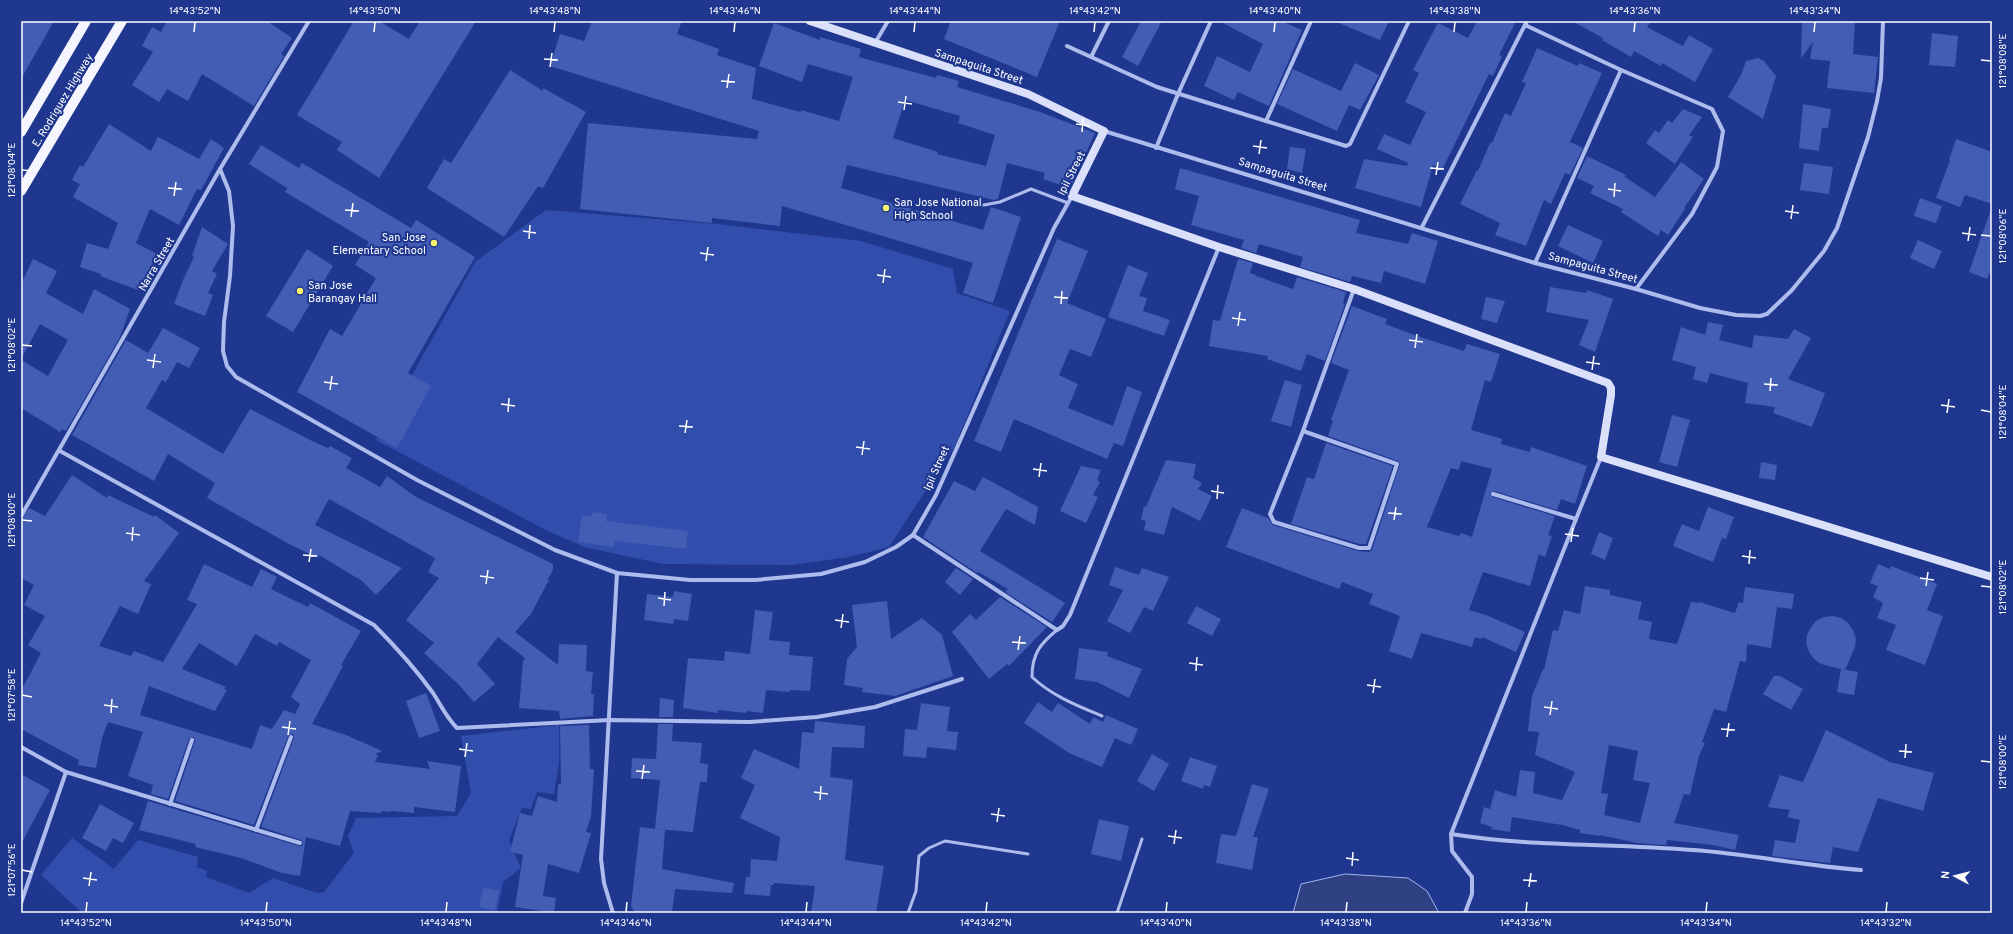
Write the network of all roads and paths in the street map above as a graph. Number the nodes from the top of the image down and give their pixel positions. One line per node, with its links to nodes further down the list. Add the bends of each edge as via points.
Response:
1 (86, 21): 20 (main road, E. Rodriguez Highway)
2 (122, 21): 23 (main road, E. Rodriguez Highway)
3 (309, 21): 22 (street, Narra Street)
4 (810, 21): 13 (street, Sampaguita Street)
5 (888, 21): 13 (street)
6 (1109, 21): 15 (street)
7 (1211, 21): 17 (street)
8 (1311, 21): 18 (street)
9 (1409, 21): 18 (street, via 1348,146)
10 (1527, 21): 12 (street)
11 (1884, 21): 30 (street, Sampaguita Street, via 1877,101 1868,137 1837,228 1824,251 1792,290 1767,314 1736,316)
12 (1524, 25): 16 (street); 26 (street)
13 (875, 44): 19 (street, Sampaguita Street, via 1028,94)
14 (1068, 46): 15 (street)
15 (1091, 57): 17 (street)
16 (1621, 70): 28 (street); 30 (street, via 1712,109 1723,131 1717,167 1695,207)
17 (1178, 94): 18 (street); 21 (street)
18 (1266, 121)
19 (1104, 131): 21 (street, Sampaguita Street); 24 (street, Ipil Street)
20 (21, 132)
21 (1156, 148): 26 (street, Sampaguita Street)
22 (220, 169): 32 (street, Narra Street); 38 (street, Ipil Street, via 229,191 233,226 223,351 227,366 236,377 424,484 555,550)
23 (21, 192)
24 (1070, 200): 25 (lane, via 1031,189 1000,202 984,205); 27 (street); 37 (street, Ipil Street, via 1054,228 936,495)
25 (964, 204)
26 (1422, 227): 28 (street, Sampaguita Street)
27 (1219, 247): 29 (street); 40 (street, via 1070,615)
28 (1534, 263): 30 (street, Sampaguita Street)
29 (1354, 289): 31 (street); 33 (street, via 1608,383 1611,395)
30 (1636, 289)
31 (1303, 431): 31 (street, via 1397,464 1369,548 1359,548 1274,522 1272,519 1272,508)
32 (60, 451): 35 (street, Narra Street); 43 (street, via 374,625 405,656 448,719 457,728)
33 (1601, 457): 36 (street); 39 (street)
34 (1493, 494): 36 (street)
35 (21, 516)
36 (1576, 519): 50 (street)
37 (913, 535): 38 (street, Ipil Street, via 896,548 865,562 821,574 748,580 690,580); 40 (street)
38 (617, 572): 43 (street)
39 (1992, 577)
40 (1057, 630): 42 (lane, via 1046,638 1036,652 1032,663 1032,677 1043,687)
41 (962, 679): 43 (street, via 875,707 817,717 749,722)
42 (1102, 716)
43 (610, 720): 56 (street, via 601,859 604,883)
44 (291, 737): 49 (street)
45 (192, 740): 48 (street)
46 (21, 747): 47 (street)
47 (66, 772): 48 (street); 55 (street)
48 (170, 804): 49 (street)
49 (256, 830): 52 (street)
50 (1451, 834): 54 (street, via 1504,841 1692,850); 59 (street, via 1452,851 1472,877 1472,894)
51 (1142, 839): 58 (lane)
52 (300, 843)
53 (1028, 854): 57 (lane, via 945,841 929,848 919,856 916,891)
54 (1861, 870)
55 (21, 903)
56 (613, 913)
57 (908, 913)
58 (1117, 913)
59 (1465, 913)

